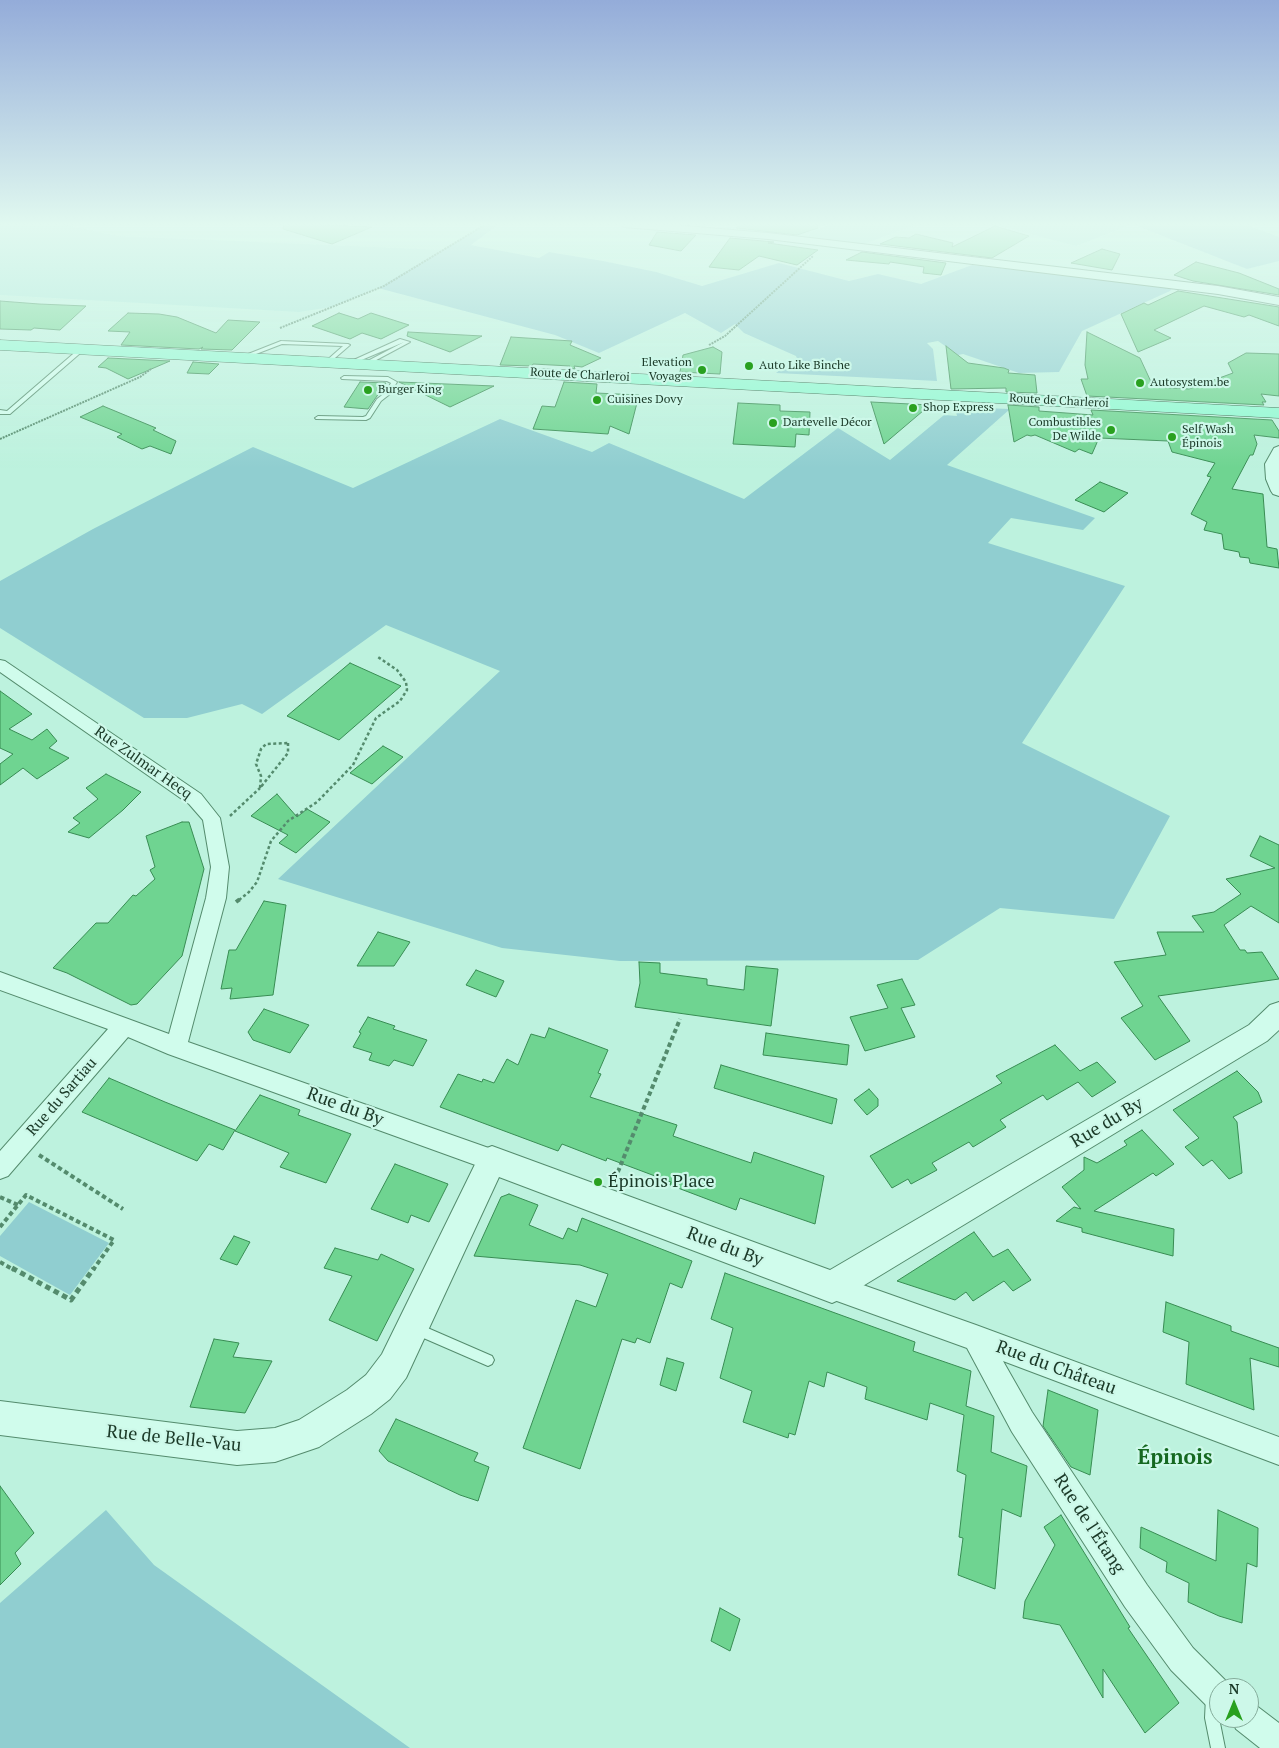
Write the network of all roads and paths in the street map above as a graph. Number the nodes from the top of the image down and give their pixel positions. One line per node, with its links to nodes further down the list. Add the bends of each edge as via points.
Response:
1 (336, 306): 3 (path)
2 (758, 306): 5 (path)
3 (276, 330)
4 (0, 345): 6 (main road, Route de Charleroi)
5 (709, 346)
6 (82, 349): 7 (main road, Route de Charleroi); 11 (lane, via 8,413)
7 (241, 358): 8 (main road, Route de Charleroi); 8 (lane, via 281,342 348,345)
8 (328, 362): 10 (main road, Route de Charleroi)
9 (153, 368): 14 (path, via 140,377)
10 (353, 368): 10 (lane, via 408,342 402,340); 12 (main road, Route de Charleroi); 13 (lane, via 394,382 364,419)
11 (0, 412)
12 (1279, 413)
13 (318, 418)
14 (0, 439)
15 (1279, 451): 16 (street, via 1273,464)
16 (1279, 491)
17 (378, 657): 21 (path, via 397,670 408,690 400,701 376,718 353,765 317,802 288,821 271,841 257,882 249,892)
18 (0, 665): 20 (street, Rue Zulmar Hecq, via 195,799 211,818)
19 (260, 788): 19 (path, via 288,753 288,742 266,744 261,749 256,764 262,776); 20 (path)
20 (214, 830): 21 (street, Rue Zulmar Hecq, via 220,867)
21 (210, 920): 26 (street, Rue Zulmar Hecq)
22 (0, 981): 25 (street)
23 (1279, 1012): 36 (street, Rue du By, via 1258,1032)
24 (680, 1019): 31 (path)
25 (124, 1026): 26 (street, Rue du By); 27 (street, Rue du Sartiau)
26 (176, 1047): 28 (street, Rue du By)
27 (22, 1144): 29 (street, Rue du Sartiau); 33 (path)
28 (492, 1160): 31 (street, Rue du By); 37 (street, Rue de Belle-Vau)
29 (0, 1168)
30 (0, 1197): 32 (path)
31 (604, 1202): 36 (street, Rue du By)
32 (18, 1205): 34 (path); 35 (path, via 26,1195 114,1240 71,1300)
33 (123, 1209)
34 (0, 1228)
35 (0, 1262)
36 (832, 1287): 38 (street, Rue du Château)
37 (413, 1328): 39 (lane); 40 (street, Rue de Belle-Vau, via 394,1366 378,1387 307,1435 275,1445 237,1448)
38 (976, 1338): 41 (street, Rue du Château); 42 (street, Rue de l'Étang, via 1022,1422 1136,1596 1182,1659)
39 (488, 1360)
40 (0, 1418)
41 (1279, 1452)
42 (1209, 1687)
43 (1259, 1727): 45 (street)
44 (1214, 1728): 46 (lane)
45 (1279, 1743)
46 (1218, 1748)

